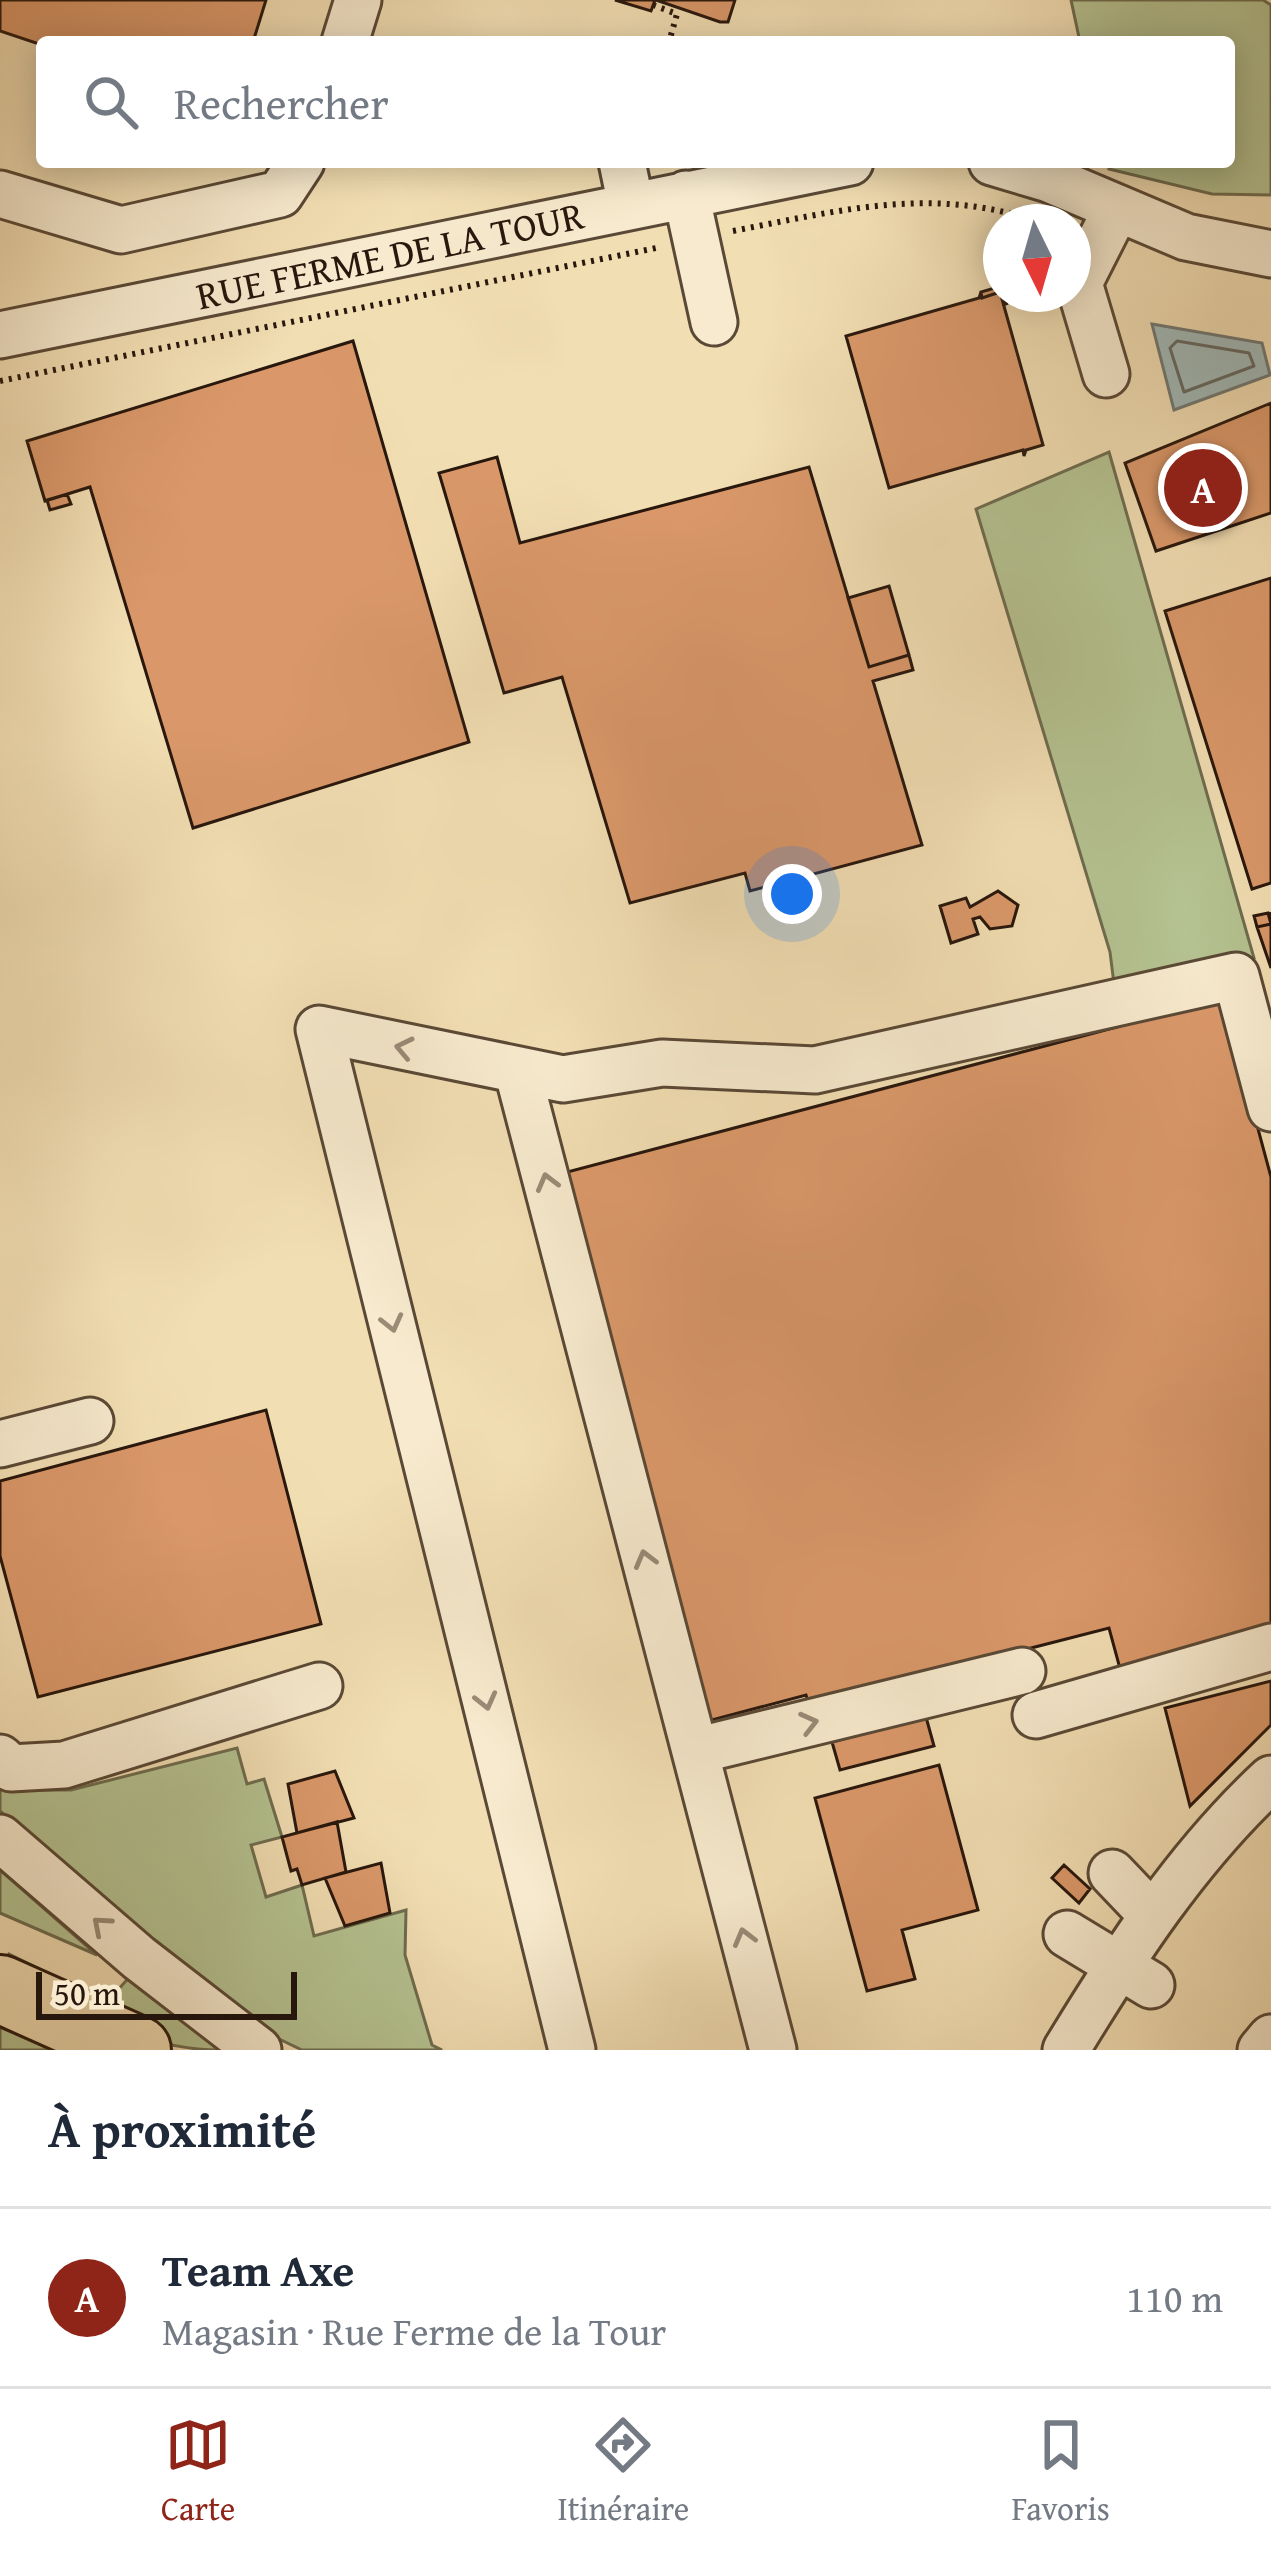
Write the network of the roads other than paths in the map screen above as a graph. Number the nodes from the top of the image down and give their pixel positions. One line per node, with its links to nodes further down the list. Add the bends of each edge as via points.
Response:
1 (358, 0): 2 (street)
2 (347, 36)
3 (297, 168): 11 (street, via 280,194)
4 (786, 168): 6 (street, RUE FERME DE LA TOUR)
5 (1008, 168): 10 (street)
6 (744, 172): 9 (street, RUE FERME DE LA TOUR)
7 (626, 184): 9 (street, RUE FERME DE LA TOUR); 13 (street, RUE FERME DE LA TOUR)
8 (0, 194): 11 (street)
9 (686, 194): 14 (street)
10 (1117, 208): 12 (street, via 1186,237); 16 (street, via 1079,283)
11 (121, 230): 13 (street)
12 (1271, 254)
13 (130, 308): 15 (street, RUE FERME DE LA TOUR)
14 (714, 322)
15 (0, 335)
16 (1106, 374)
17 (518, 1073): 18 (street, via 563,1079 662,1063 815,1070 1236,976); 25 (street, one-way to 17); 37 (street, one-way to 37, via 319,1029)
18 (1271, 1108)
19 (90, 1421): 20 (street)
20 (0, 1444)
21 (1271, 1647): 24 (street)
22 (1022, 1672): 25 (street, one-way to 22)
23 (319, 1686): 26 (street, via 64,1765 10,1768)
24 (1036, 1715)
25 (695, 1751): 38 (street, one-way to 25)
26 (0, 1758)
27 (1271, 1779): 30 (street)
28 (0, 1838): 36 (street, one-way to 28)
29 (1112, 1873): 30 (street)
30 (1174, 1909): 32 (street)
31 (1067, 1934): 32 (street)
32 (1134, 1976): 39 (street)
33 (0, 1989): 35 (highway)
34 (1271, 2038): 40 (street)
35 (137, 2050)
36 (258, 2050)
37 (572, 2050)
38 (773, 2050)
39 (1066, 2050)
40 (1261, 2050)

